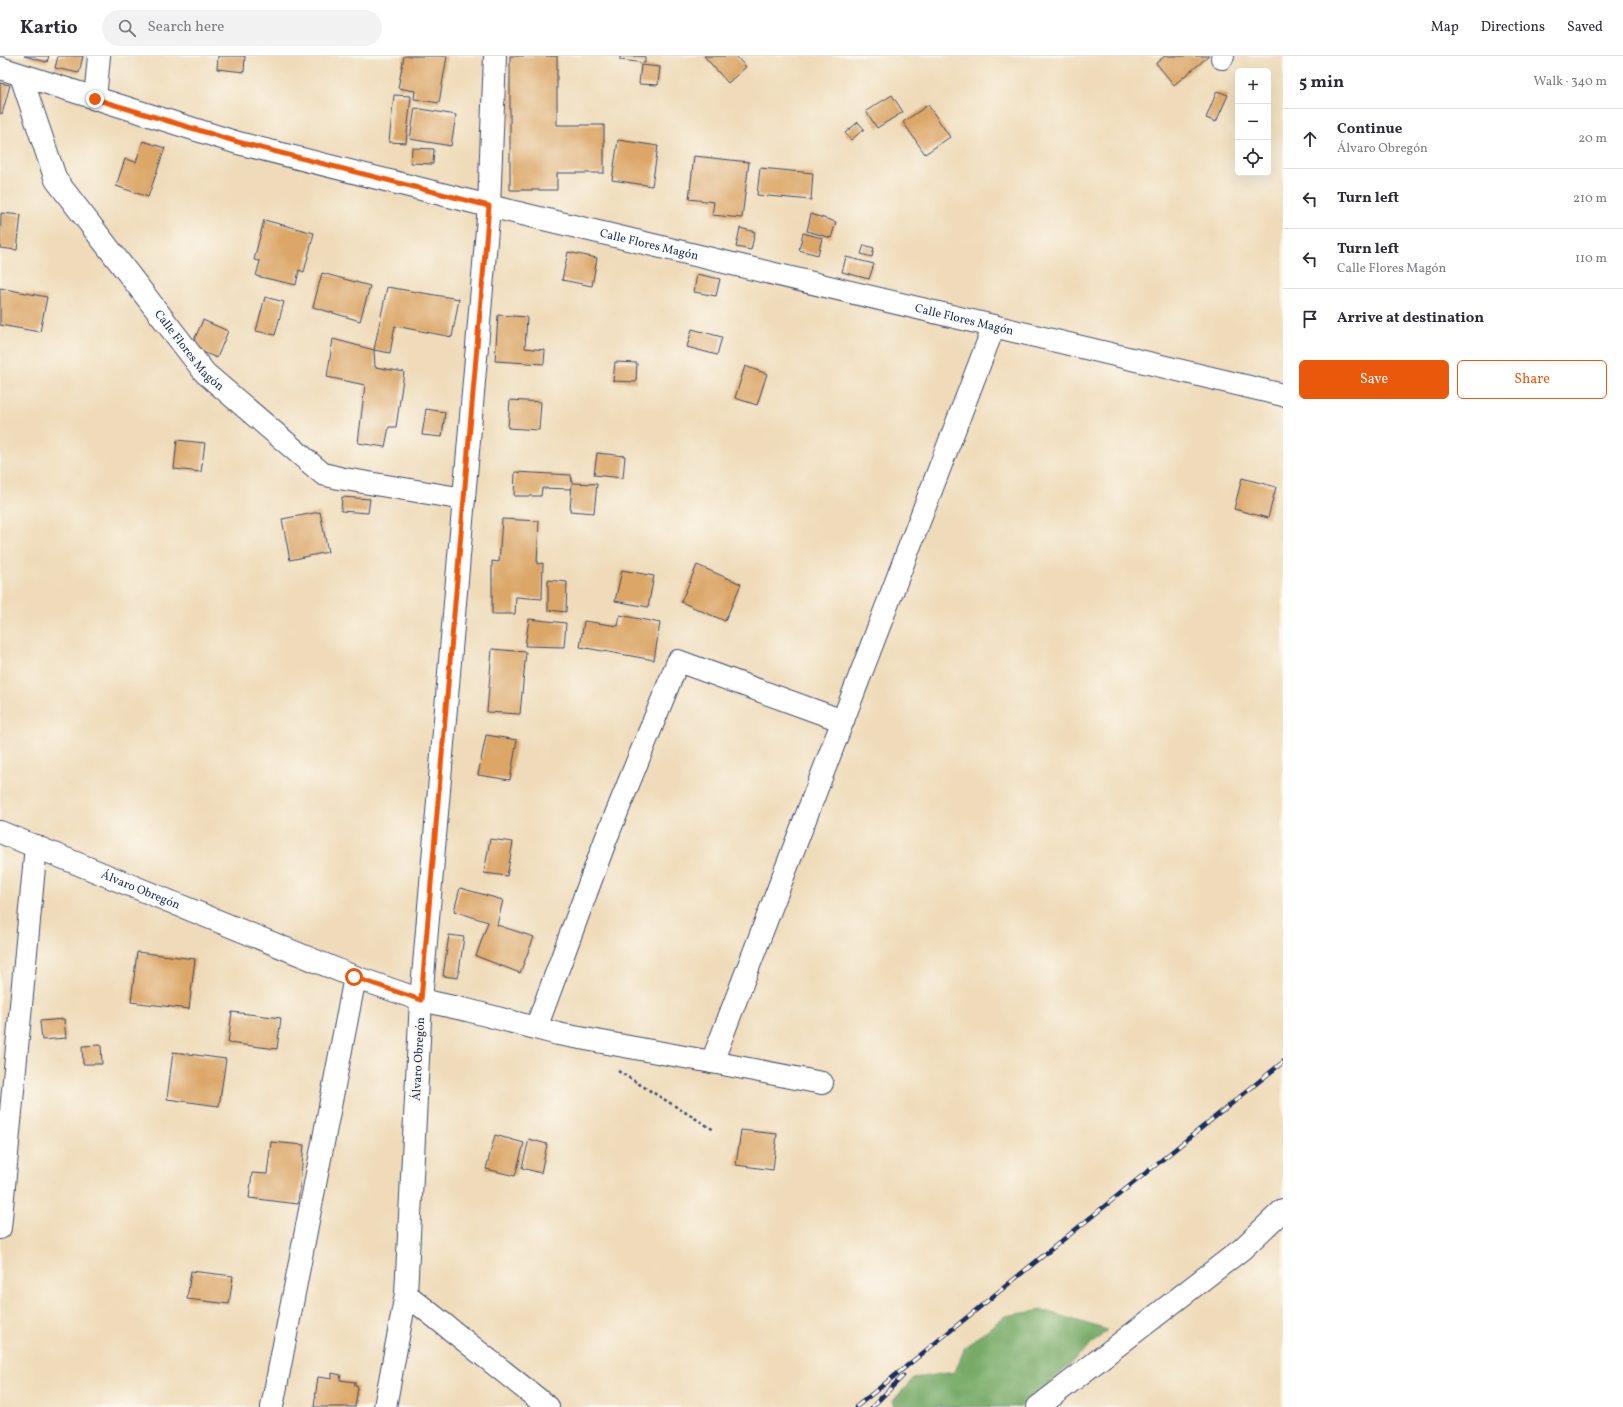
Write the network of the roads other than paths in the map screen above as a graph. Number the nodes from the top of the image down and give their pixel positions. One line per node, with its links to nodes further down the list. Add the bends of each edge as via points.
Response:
1 (99, 56): 5 (street)
2 (495, 56): 6 (street)
3 (0, 68): 4 (street, Calle Flores Magón)
4 (20, 76): 5 (street, Calle Flores Magón); 9 (street, Calle Flores Magón, via 56,180 205,373 323,474)
5 (95, 99): 6 (street, Calle Flores Magón, via 238,142)
6 (489, 206): 7 (street, Calle Flores Magón); 9 (street)
7 (994, 326): 8 (street, Calle Flores Magón); 10 (street)
8 (1283, 395)
9 (464, 499): 14 (street)
10 (843, 721): 15 (street, via 678,661 606,838); 16 (street)
11 (0, 832): 12 (street, Álvaro Obregón)
12 (36, 846): 13 (street, Álvaro Obregón); 19 (street)
13 (354, 977): 14 (street, Álvaro Obregón); 21 (street)
14 (421, 1000): 15 (street); 20 (street, Álvaro Obregón)
15 (536, 1028): 16 (street)
16 (712, 1062): 17 (street)
17 (822, 1083)
18 (1283, 1210): 24 (street, via 1242,1249)
19 (0, 1228)
20 (406, 1294): 22 (street, Álvaro Obregón); 23 (street)
21 (272, 1407)
22 (385, 1407)
23 (548, 1407)
24 (1038, 1407)

